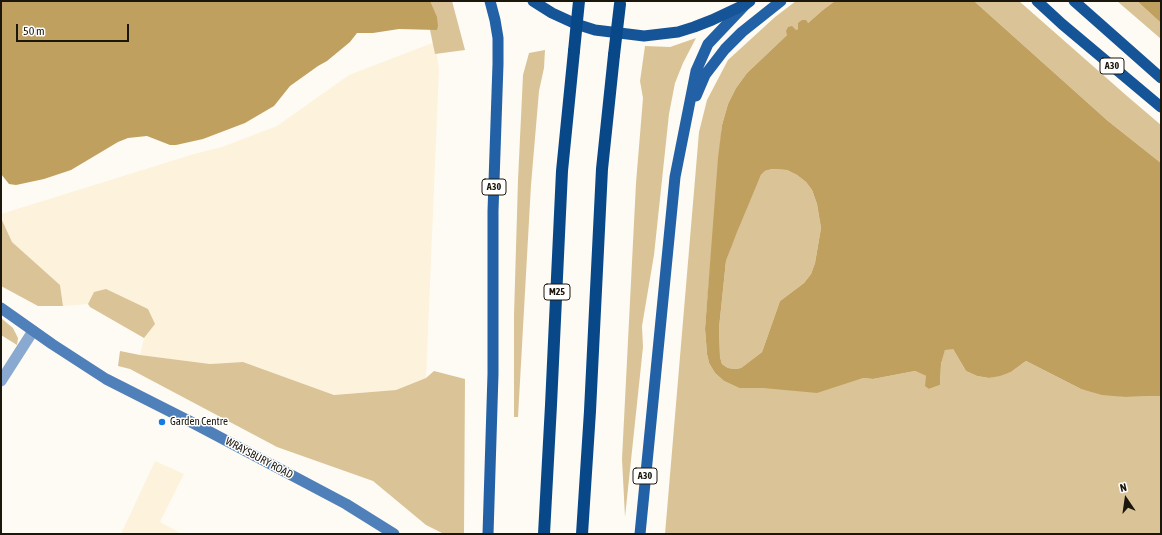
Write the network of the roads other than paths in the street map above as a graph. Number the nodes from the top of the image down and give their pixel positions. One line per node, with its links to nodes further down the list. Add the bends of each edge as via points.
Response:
1 (490, 1): 16 (main road, A30, via 498,38 498,64)
2 (533, 1): 8 (highway, via 576,24 596,30 644,36 678,32)
3 (579, 1): 17 (highway, M25, bridge, via 562,171)
4 (781, 1): 11 (main road, A30, via 725,49 705,76)
5 (1037, 1): 10 (highway, A30)
6 (1074, 1): 9 (highway, A30)
7 (620, 2): 18 (highway, bridge, via 602,169)
8 (748, 3): 11 (main road, A30, via 708,44 696,71)
9 (1161, 78)
10 (1161, 107)
11 (687, 115): 19 (main road, A30, via 675,177)
12 (1, 308): 13 (main road, WRAYSBURY ROAD)
13 (33, 331): 14 (street); 15 (main road, WRAYSBURY ROAD, via 106,379 346,504)
14 (1, 382)
15 (394, 534)
16 (488, 534)
17 (544, 534)
18 (582, 534)
19 (640, 534)

